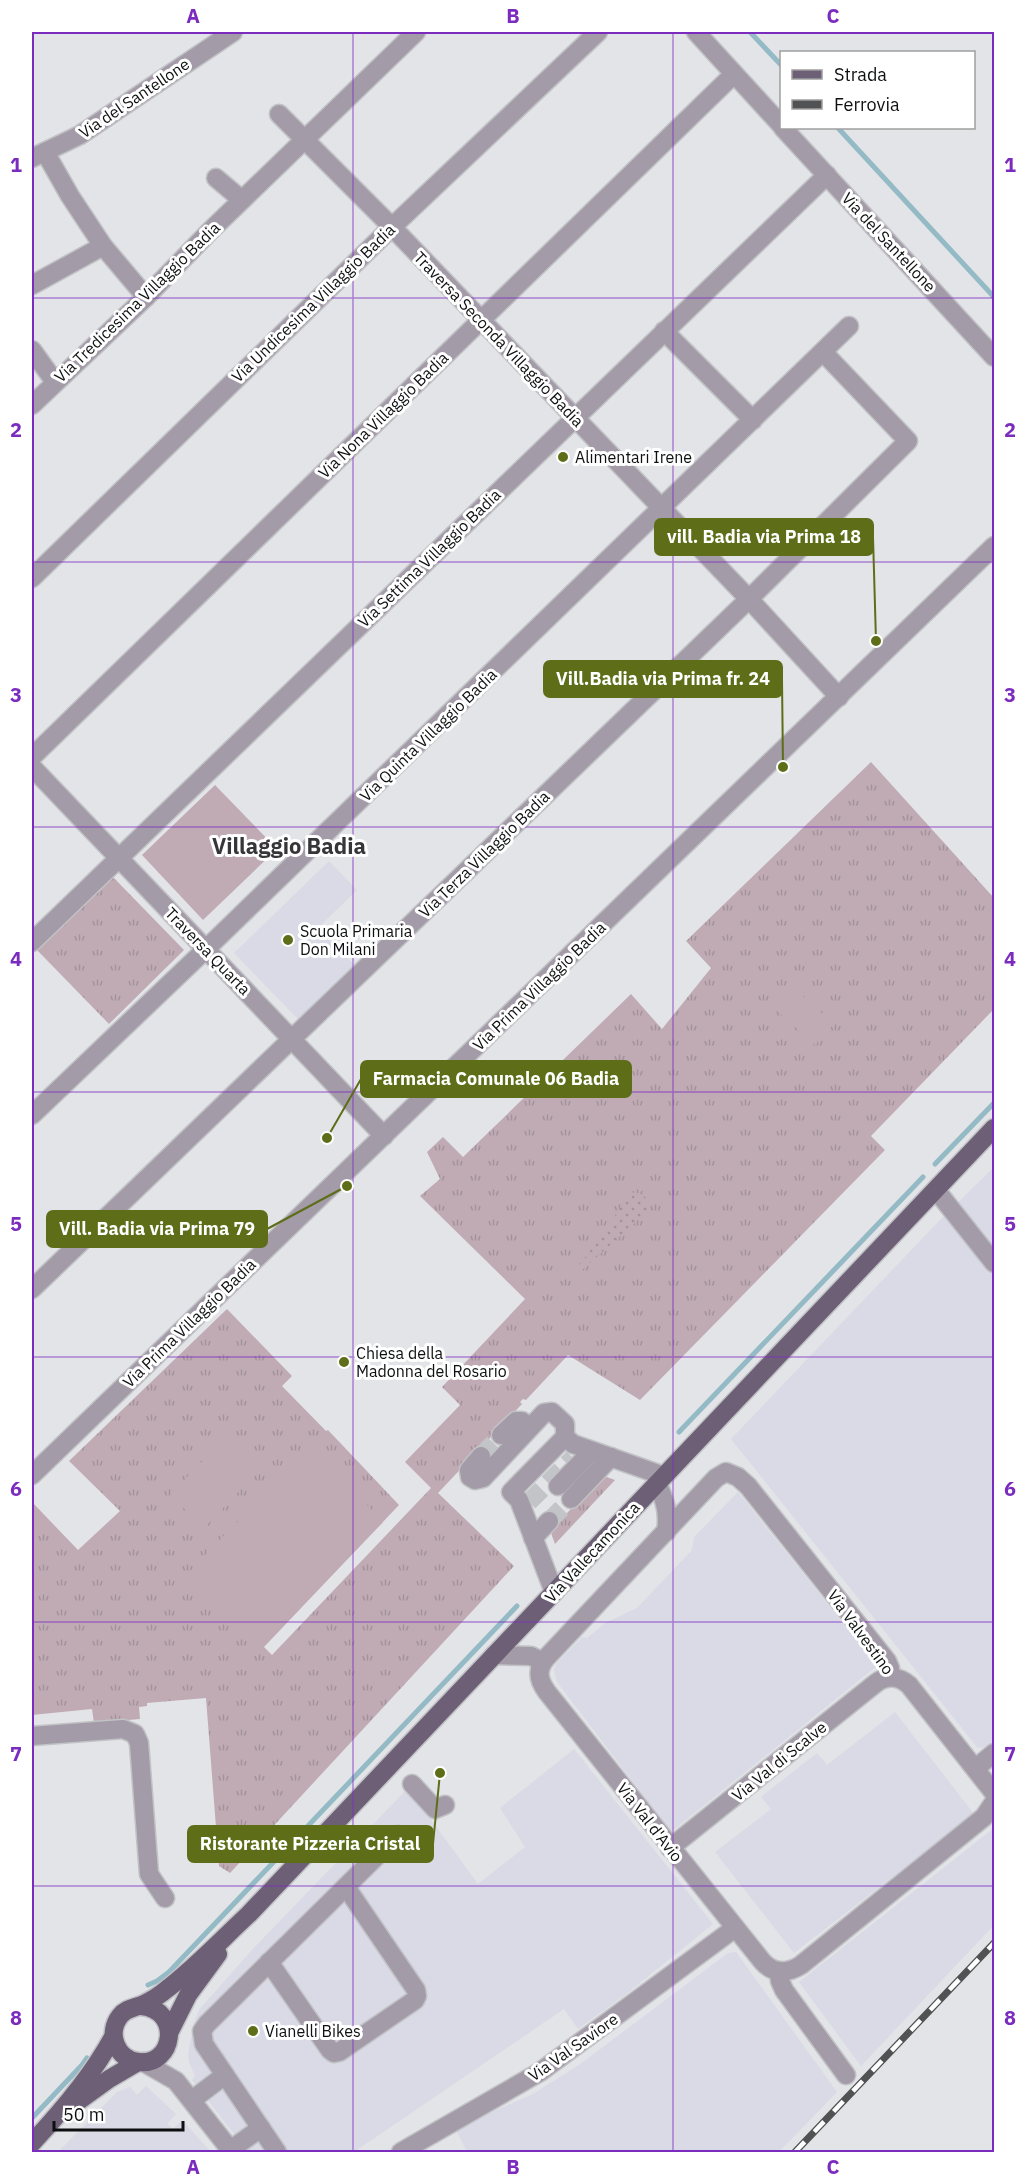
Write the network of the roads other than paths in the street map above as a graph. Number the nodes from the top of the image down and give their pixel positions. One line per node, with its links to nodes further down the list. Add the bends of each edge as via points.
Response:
1 (233, 32): 10 (street, Via del Santellone, via 80,135)
2 (416, 32): 9 (street, Via Tredicesima Villaggio Badia)
3 (598, 32): 14 (street, Via Undicesima Villaggio Badia)
4 (696, 32): 5 (street, Via del Santellone)
5 (734, 74): 7 (street, Via del Santellone); 18 (street, Via Nona Villaggio Badia)
6 (279, 114): 9 (street, Traversa Seconda Villaggio Badia)
7 (780, 125)
8 (784, 129): 11 (street, Via del Santellone)
9 (303, 139): 13 (street, Via Tredicesima Villaggio Badia); 14 (street, Traversa Seconda Villaggio Badia)
10 (38, 155): 15 (street)
11 (827, 175): 20 (street, Via Settima Villaggio Badia); 23 (street, Via del Santellone)
12 (216, 177): 13 (street)
13 (242, 200): 17 (street, Via Tredicesima Villaggio Badia)
14 (392, 227): 18 (street, Traversa Seconda Villaggio Badia); 30 (street, Via Undicesima Villaggio Badia)
15 (103, 246): 16 (street); 17 (street)
16 (32, 285)
17 (146, 297): 24 (street, Via Tredicesima Villaggio Badia)
18 (481, 320): 26 (street, Traversa Seconda Villaggio Badia); 33 (street, Via Nona Villaggio Badia)
19 (849, 326): 22 (street, Via Quinta Villaggio Badia)
20 (664, 331): 26 (street, Via Settima Villaggio Badia); 27 (street)
21 (32, 350): 24 (street)
22 (823, 352): 27 (street, Via Quinta Villaggio Badia); 31 (street, Via Terza Villaggio Badia, via 908,441)
23 (994, 357)
24 (55, 382): 25 (street, Via Tredicesima Villaggio Badia)
25 (32, 405)
26 (574, 418): 28 (street, Traversa Seconda Villaggio Badia); 35 (street, Via Settima Villaggio Badia)
27 (753, 420): 28 (street, Via Quinta Villaggio Badia)
28 (661, 509): 31 (street, Traversa Seconda Villaggio Badia); 37 (street, Via Quinta Villaggio Badia)
29 (994, 546): 32 (street, Via Prima Villaggio Badia)
30 (32, 578)
31 (749, 599): 32 (street, Traversa Seconda Villaggio Badia); 38 (street, Via Terza Villaggio Badia)
32 (839, 697): 41 (street, Via Prima Villaggio Badia)
33 (32, 757)
34 (32, 767): 35 (street, Traversa Quarta)
35 (119, 858): 36 (street, Via Settima Villaggio Badia); 37 (street, Traversa Quarta)
36 (32, 942)
37 (206, 949): 38 (street, Traversa Quarta); 39 (street, Via Quinta Villaggio Badia)
38 (291, 1039): 41 (street, Traversa Quarta); 44 (street, Via Terza Villaggio Badia)
39 (32, 1115)
40 (994, 1128): 42 (main road, Via Vallecamonica)
41 (384, 1136): 49 (street, Via Prima Villaggio Badia)
42 (936, 1190): 43 (street); 51 (main road, Via Vallecamonica)
43 (994, 1263)
44 (32, 1289)
45 (530, 1428): 46 (street, via 516,1421); 47 (street, via 544,1413 552,1412); 48 (street)
46 (501, 1435)
47 (583, 1450): 51 (street); 52 (street); 53 (street)
48 (489, 1459): 50 (street, via 470,1468); 53 (street)
49 (32, 1475)
50 (471, 1478)
51 (661, 1479): 54 (street); 55 (main road, Via Vallecamonica)
52 (564, 1492)
53 (530, 1511): 55 (street)
54 (666, 1532): 57 (street); 58 (street, Via Valvestino, via 720,1475 726,1472 743,1481 886,1661)
55 (554, 1592): 56 (main road, Via Vallecamonica)
56 (494, 1655): 57 (street, via 531,1656); 69 (main road, Via Vallecamonica)
57 (543, 1662): 66 (street, Via Val d'Avio, via 539,1677 547,1692)
58 (890, 1677): 61 (street, Via Valvestino, via 909,1686); 66 (street, Via Val di Scalve, via 876,1683)
59 (32, 1736): 68 (street, via 123,1729 135,1734 139,1743 149,1874)
60 (994, 1753): 61 (street)
61 (976, 1768): 63 (street, Via Valvestino)
62 (412, 1784): 64 (street, via 435,1809)
63 (994, 1800): 72 (street, via 984,1817 806,1960 790,1971)
64 (445, 1805)
65 (398, 1835): 67 (street)
66 (670, 1848): 70 (street, Via Val d'Avio)
67 (346, 1887): 71 (street); 71 (street, via 416,1990 416,1999 334,2053)
68 (165, 1898)
69 (249, 1914): 73 (main road, Via Vallecamonica, via 173,1984); 75 (main road, Via Vallecamonica, via 195,1986)
70 (735, 1928): 72 (street, Via Val d'Avio, via 765,1965); 86 (street, Via Val Saviore, via 540,2072)
71 (269, 1962): 77 (street, via 202,2031 204,2044)
72 (779, 1972): 78 (street, via 781,1986)
73 (141, 2006): 74 (main road, Via Vallecamonica, via 120,2015); 75 (main road, via 160,2013 168,2025)
74 (113, 2037): 76 (main road, via 124,2056); 81 (main road, Via Vallecamonica)
75 (169, 2038): 76 (main road, Via Vallecamonica, via 158,2057); 79 (street)
76 (140, 2062): 79 (street); 81 (main road, Via Vallecamonica, via 109,2079)
77 (225, 2075): 80 (street); 82 (street)
78 (846, 2075)
79 (176, 2081): 80 (street)
80 (192, 2100): 84 (street)
81 (55, 2119): 83 (main road, Via Vallecamonica)
82 (261, 2128): 84 (street); 85 (street)
83 (32, 2143)
84 (231, 2151)
85 (278, 2152)
86 (401, 2152)

